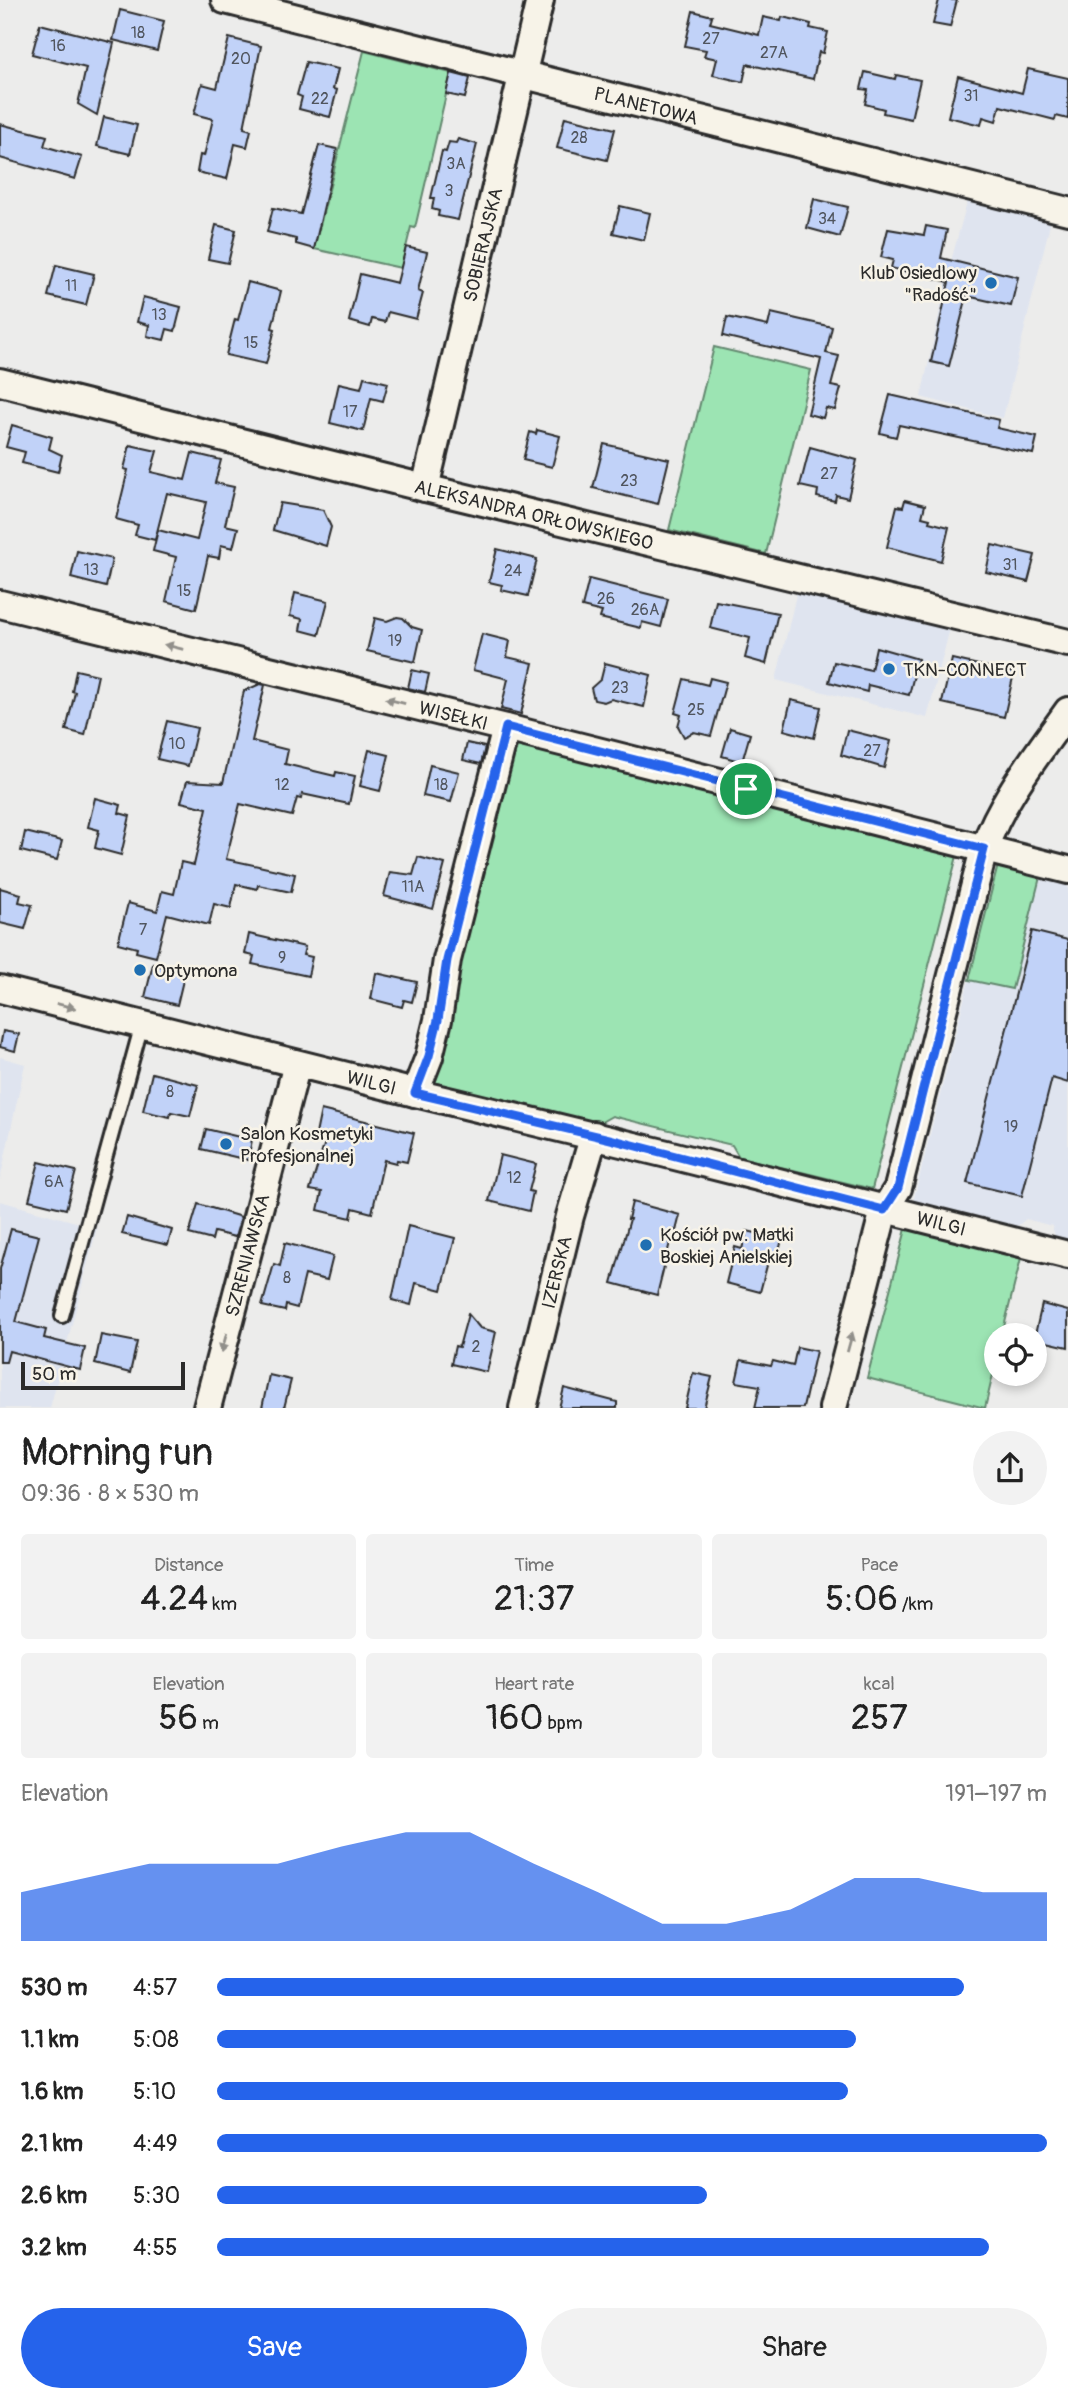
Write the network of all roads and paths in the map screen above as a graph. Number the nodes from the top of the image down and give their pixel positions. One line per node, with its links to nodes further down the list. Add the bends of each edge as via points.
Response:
1 (225, 0): 3 (street, PLANETOWA)
2 (540, 0): 3 (street, SOBIERAJSKA)
3 (521, 76): 4 (street, PLANETOWA); 6 (street, SOBIERAJSKA)
4 (1068, 211)
5 (0, 382): 6 (street, ALEKSANDRA ORŁOWSKIEGO)
6 (425, 488): 8 (street, ALEKSANDRA ORŁOWSKIEGO)
7 (0, 604): 10 (street, WISEŁKI, one-way to 7)
8 (1068, 643)
9 (1068, 711): 11 (street, via 1008,798)
10 (506, 727): 11 (street, WISEŁKI); 16 (street, via 447,960 438,1020)
11 (984, 849): 12 (street, WISEŁKI); 18 (street, via 898,1188)
12 (1068, 870)
13 (1, 994): 14 (street, WILGI, one-way to 14)
14 (142, 1024): 15 (street, WILGI); 20 (lane)
15 (297, 1064): 16 (street, WILGI); 21 (street, SZRENIAWSKA, one-way to 21)
16 (415, 1093): 17 (street, WILGI)
17 (594, 1135): 18 (street, WILGI); 22 (street, IZERSKA)
18 (884, 1210): 19 (street, WILGI); 23 (street, one-way to 18)
19 (1068, 1255)
20 (62, 1316)
21 (206, 1408)
22 (523, 1408)
23 (833, 1408)

